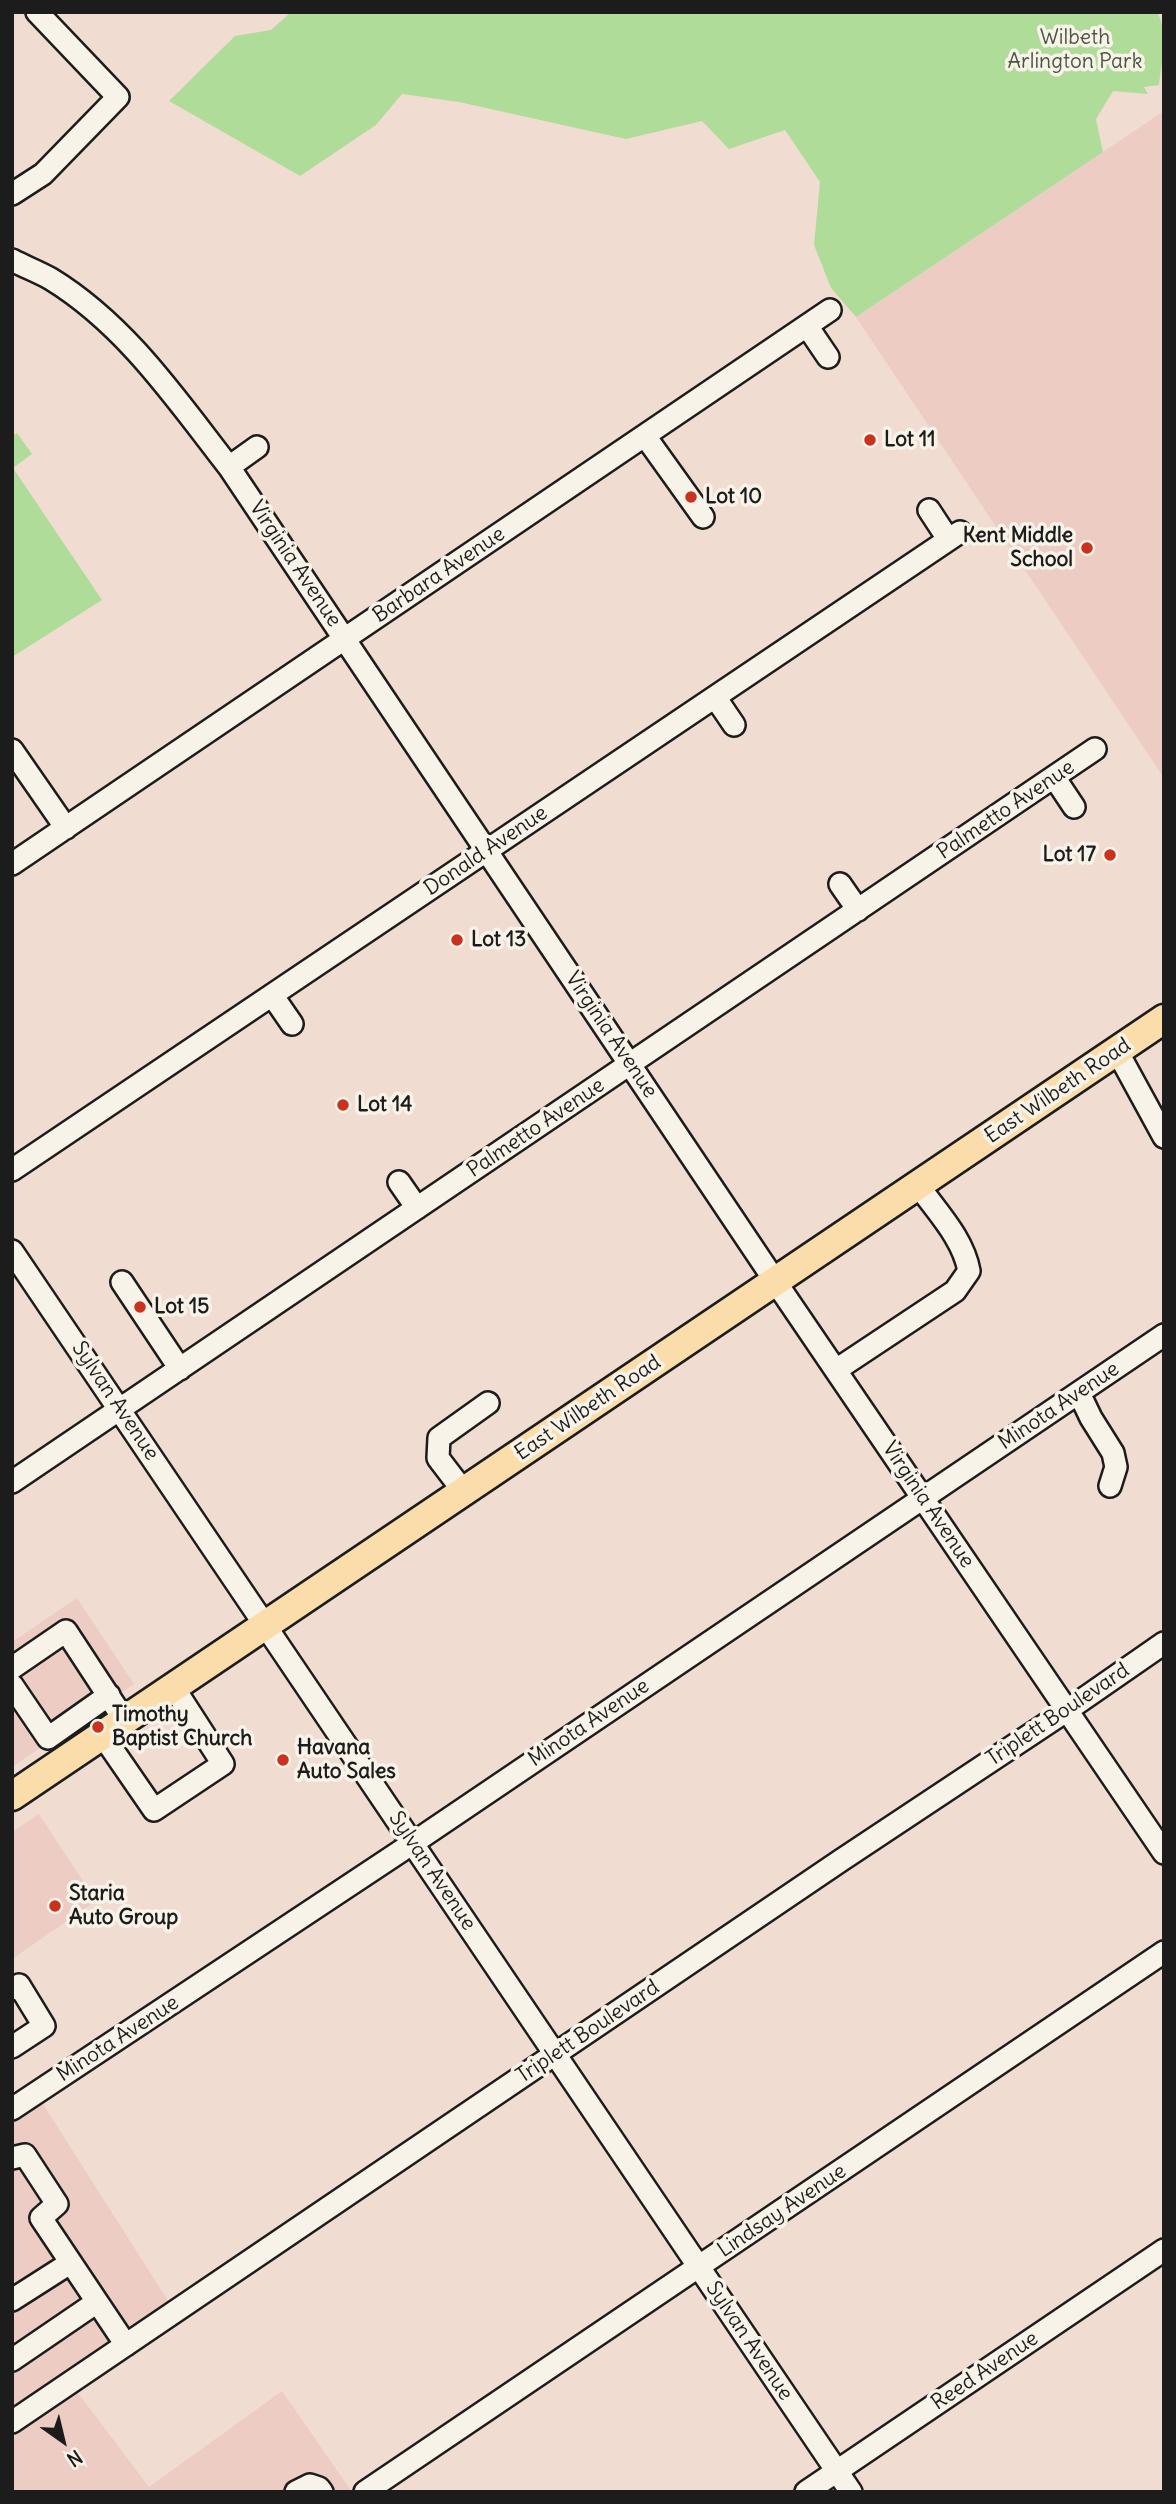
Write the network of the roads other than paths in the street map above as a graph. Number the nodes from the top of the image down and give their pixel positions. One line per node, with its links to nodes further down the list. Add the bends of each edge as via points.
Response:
1 (37, 12): 2 (street, via 118,97 43,174)
2 (12, 194)
3 (12, 261): 9 (street, Virginia Avenue, via 50,278 118,331)
4 (830, 310): 5 (street, Barbara Avenue)
5 (807, 326): 6 (street); 7 (street, Barbara Avenue)
6 (828, 357)
7 (645, 436): 11 (street); 12 (street, Barbara Avenue)
8 (257, 447): 9 (street)
9 (229, 467): 12 (street, Virginia Avenue)
10 (929, 509): 13 (street, Donald Avenue, via 954,536)
11 (703, 517)
12 (346, 638): 19 (street, Barbara Avenue); 20 (street, Virginia Avenue)
13 (715, 697): 14 (street); 20 (street, Donald Avenue)
14 (734, 725)
15 (12, 750): 19 (street)
16 (1095, 750): 17 (street, Palmetto Avenue)
17 (1054, 777): 18 (street); 23 (street, Palmetto Avenue)
18 (1074, 807)
19 (66, 828): 21 (street, Barbara Avenue)
20 (487, 850): 24 (street, Donald Avenue); 28 (street, Virginia Avenue)
21 (12, 864)
22 (840, 884): 23 (street)
23 (858, 910): 28 (street, Palmetto Avenue)
24 (272, 995): 26 (street); 30 (street, Donald Avenue)
25 (1164, 1019): 27 (main road, East Wilbeth Road)
26 (292, 1024)
27 (1117, 1051): 29 (street); 32 (main road, East Wilbeth Road)
28 (630, 1065): 33 (street, Palmetto Avenue); 35 (street, Virginia Avenue)
29 (1164, 1137)
30 (12, 1170)
31 (399, 1182): 33 (street)
32 (918, 1185): 35 (main road, East Wilbeth Road); 39 (street, via 959,1242 968,1271 955,1291)
33 (417, 1208): 38 (street, Palmetto Avenue)
34 (12, 1251): 42 (street, Sylvan Avenue)
35 (775, 1281): 39 (street, Virginia Avenue); 45 (main road, East Wilbeth Road)
36 (122, 1282): 38 (street)
37 (1164, 1335): 40 (street, Minota Avenue)
38 (180, 1369): 42 (street, Palmetto Avenue)
39 (836, 1370): 46 (street, Virginia Avenue)
40 (1079, 1393): 44 (street, via 1113,1453 1116,1467); 46 (street, Minota Avenue)
41 (488, 1403): 45 (street, via 439,1438 438,1458)
42 (121, 1409): 43 (street, Palmetto Avenue); 47 (street, Sylvan Avenue)
43 (12, 1482)
44 (1110, 1486)
45 (464, 1492): 47 (main road, East Wilbeth Road)
46 (923, 1497): 53 (street, Virginia Avenue); 56 (street, Minota Avenue)
47 (266, 1626): 51 (main road, East Wilbeth Road); 56 (street, Sylvan Avenue)
48 (1164, 1643): 53 (street, Triplett Boulevard)
49 (12, 1668): 52 (street, via 66,1630)
50 (12, 1685): 52 (street, via 48,1738)
51 (174, 1688): 54 (main road, East Wilbeth Road); 54 (street, via 223,1764 154,1810)
52 (109, 1695): 54 (street)
53 (1066, 1711): 57 (street, Virginia Avenue); 61 (street, Triplett Boulevard)
54 (114, 1728): 55 (main road, East Wilbeth Road)
55 (12, 1797)
56 (413, 1843): 61 (street, Sylvan Avenue); 62 (street, Minota Avenue)
57 (1164, 1853)
58 (1164, 1952): 66 (street, Lindsay Avenue)
59 (12, 1989): 60 (street, via 19,1985 44,2026)
60 (12, 2046)
61 (557, 2055): 66 (street, Sylvan Avenue); 69 (street, Triplett Boulevard)
62 (12, 2109)
63 (12, 2158): 65 (street, via 25,2155 57,2204 41,2218)
64 (1164, 2250): 72 (street, Reed Avenue)
65 (70, 2263): 67 (street); 68 (street)
66 (699, 2267): 72 (street, Sylvan Avenue); 75 (street, Lindsay Avenue)
67 (12, 2300)
68 (97, 2302): 69 (street); 70 (street)
69 (126, 2345): 71 (street, Triplett Boulevard)
70 (12, 2360)
71 (12, 2422)
72 (837, 2471): 76 (street, Reed Avenue); 77 (street, Sylvan Avenue)
73 (296, 2492): 74 (street, via 310,2484)
74 (322, 2492)
75 (365, 2492)
76 (806, 2492)
77 (851, 2492)

